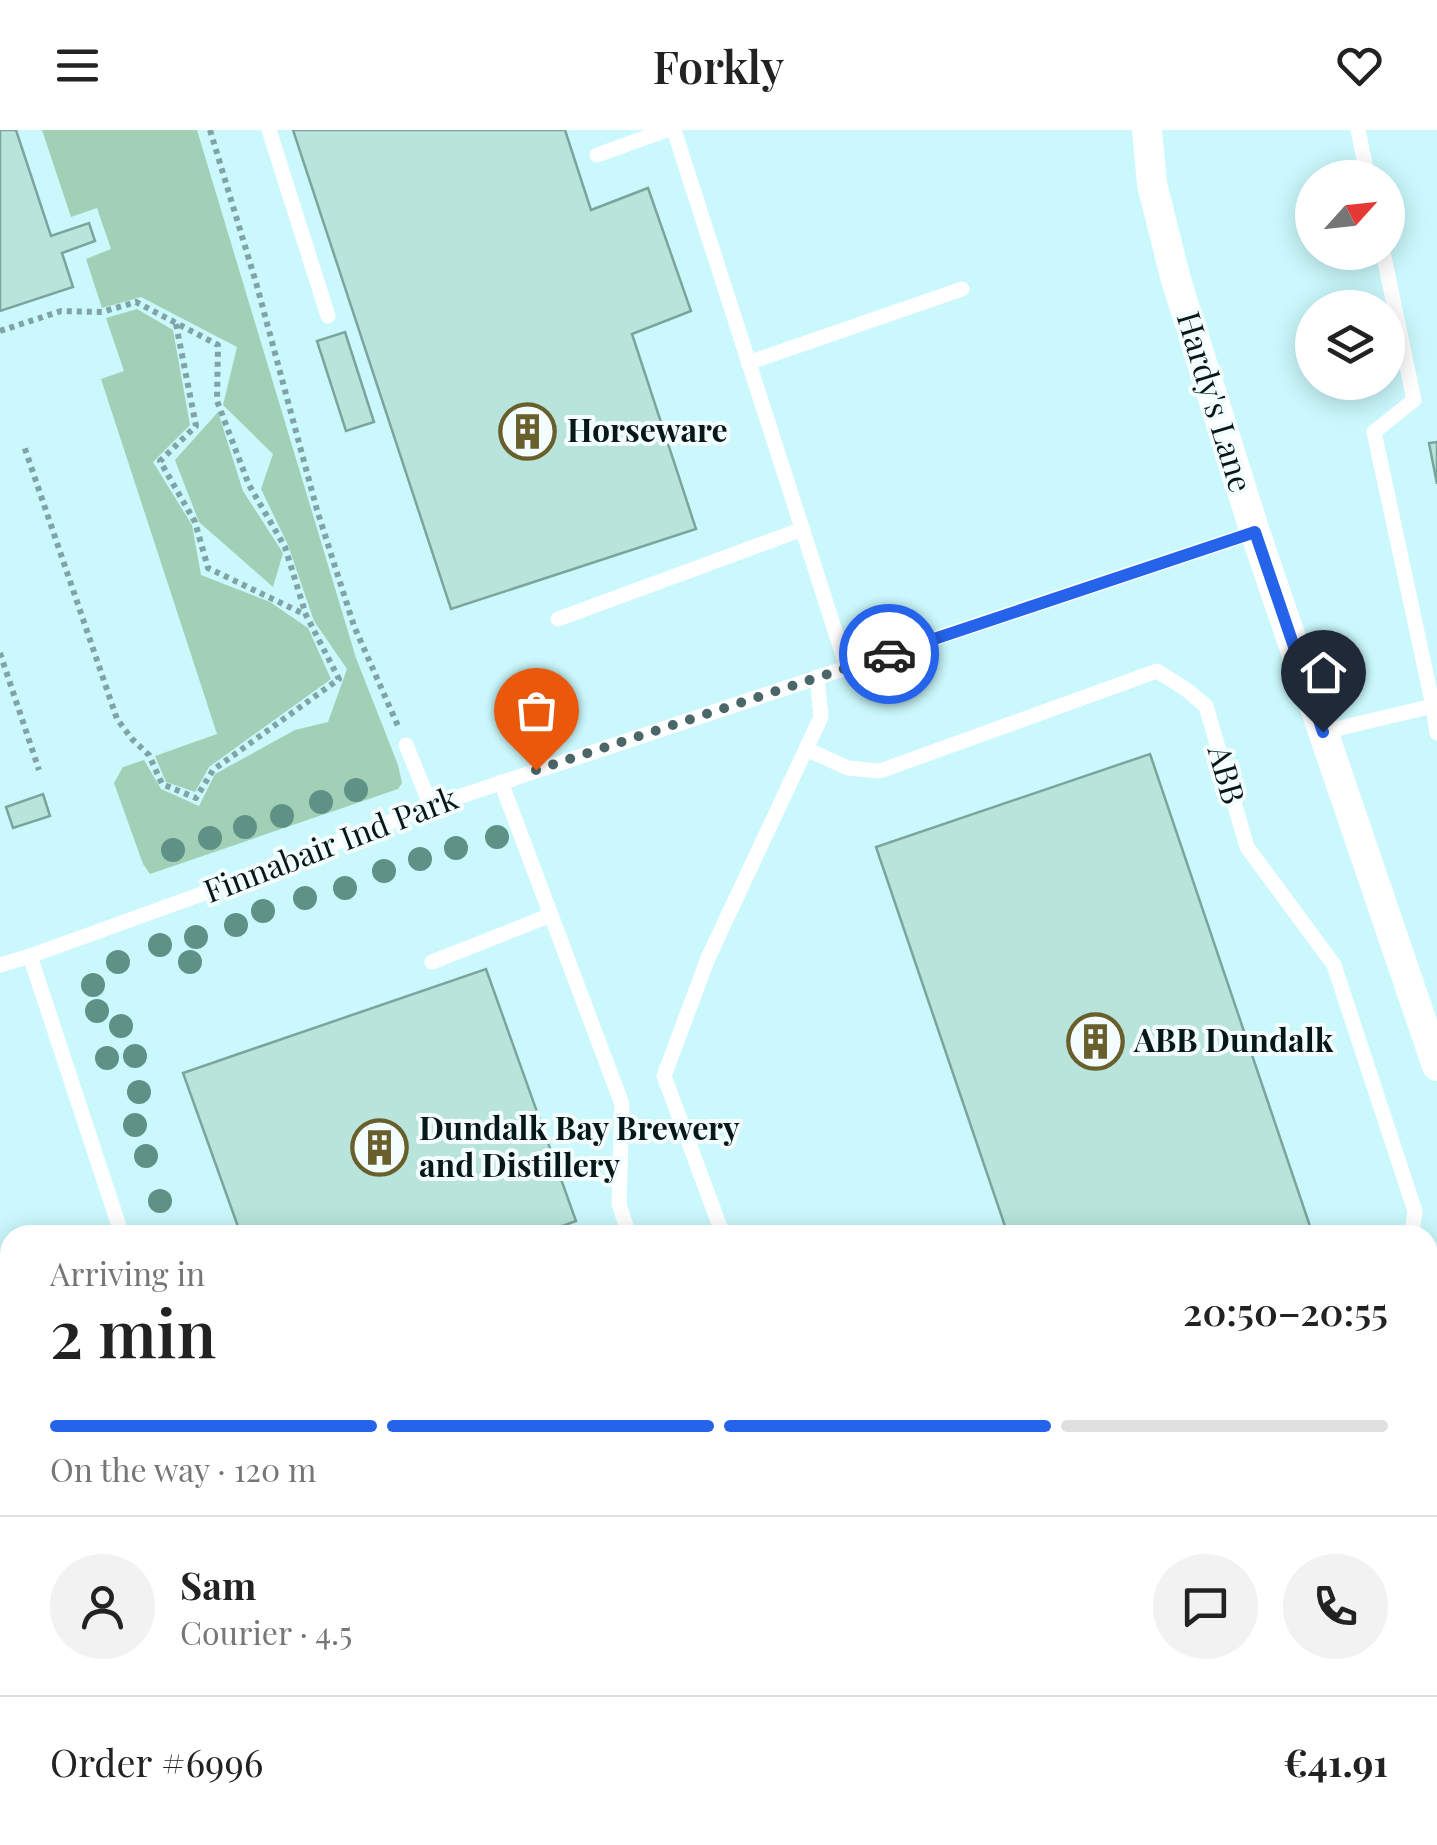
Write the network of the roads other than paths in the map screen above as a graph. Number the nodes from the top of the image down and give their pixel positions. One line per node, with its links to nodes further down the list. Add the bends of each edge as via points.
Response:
1 (269, 130): 9 (lane)
2 (671, 130): 5 (lane); 10 (lane)
3 (1147, 130): 12 (street, Hardy's Lane, via 1152,184 1176,280)
4 (1358, 130): 6 (lane)
5 (596, 155)
6 (1364, 160)
7 (1388, 270): 16 (lane, via 1414,400 1374,432)
8 (962, 289): 10 (lane)
9 (328, 316)
10 (748, 362): 11 (lane)
11 (802, 529): 13 (lane); 14 (lane)
12 (1255, 532): 14 (lane, Finnabair Ind Park); 17 (street, Hardy's Lane)
13 (558, 619)
14 (847, 668): 15 (lane, Finnabair Ind Park)
15 (817, 677): 20 (lane, via 821,716); 21 (lane, Finnabair Ind Park)
16 (1433, 706): 17 (lane); 18 (lane)
17 (1323, 732): 27 (street, Hardy's Lane)
18 (1437, 733)
19 (406, 746): 22 (lane)
20 (806, 748): 30 (lane, via 708,958 664,1076); 31 (lane, ABB, via 848,768 880,771 1157,671 1187,690 1206,706 1247,847 1334,965 1415,1212)
21 (502, 782): 22 (lane, Finnabair Ind Park); 23 (lane)
22 (431, 806): 24 (lane, Finnabair Ind Park)
23 (551, 915): 25 (lane); 29 (lane, via 622,1104 620,1204)
24 (30, 956): 26 (lane, Finnabair Ind Park); 28 (lane)
25 (432, 962)
26 (0, 965)
27 (1437, 1066)
28 (119, 1225)
29 (626, 1225)
30 (718, 1225)
31 (1413, 1225)

